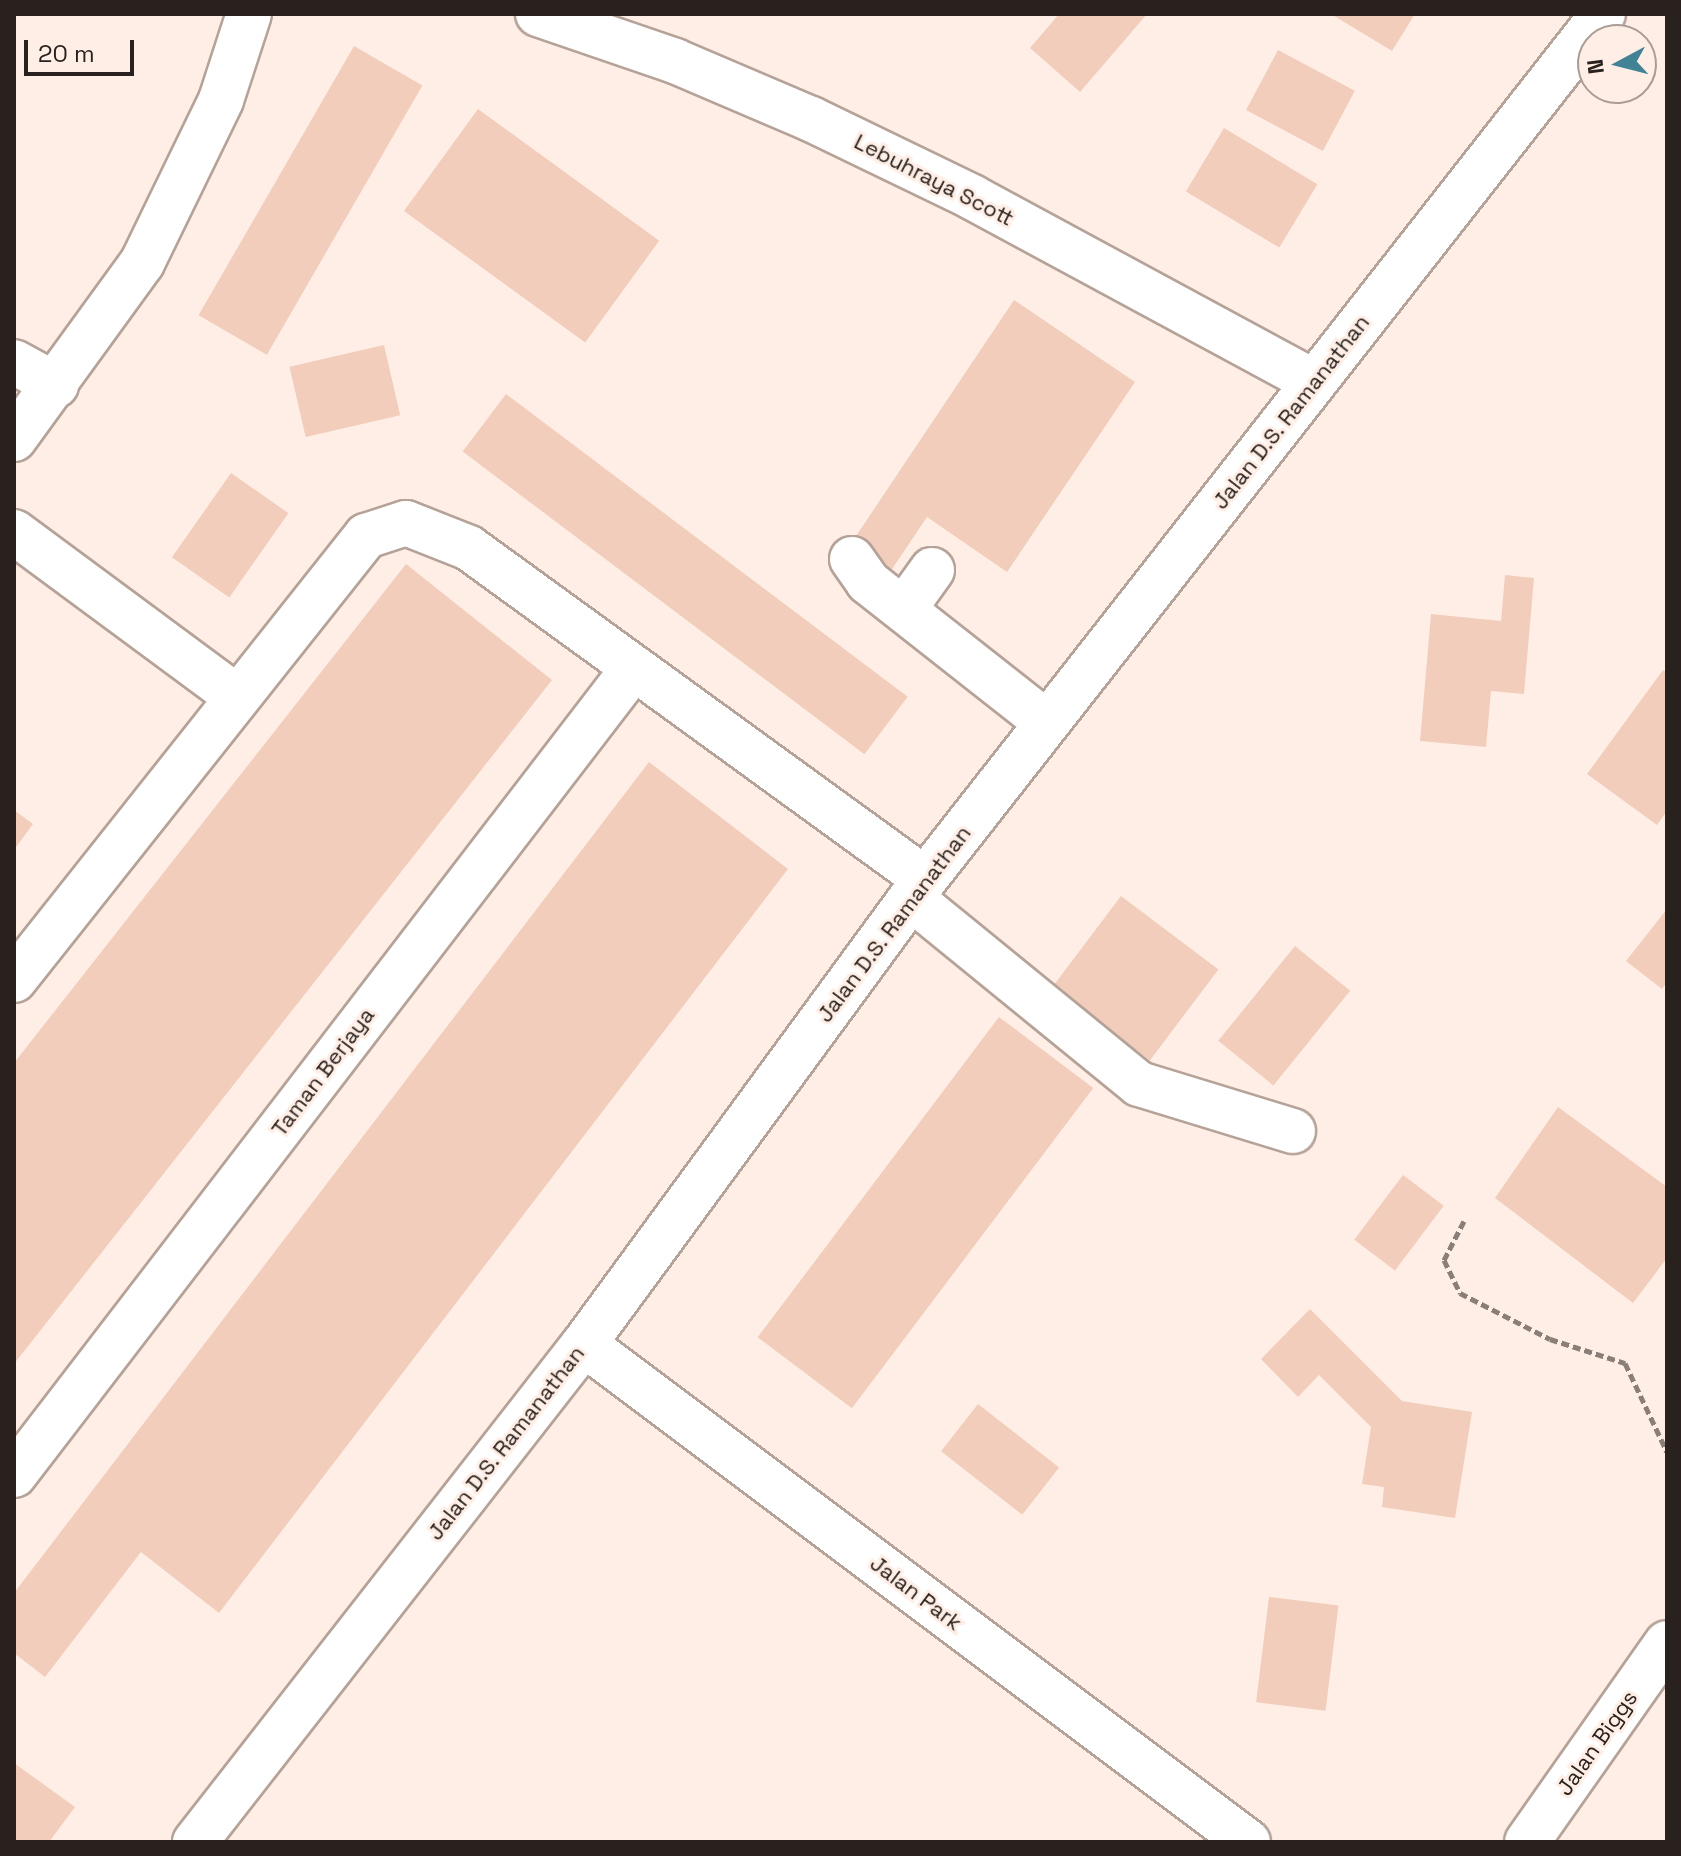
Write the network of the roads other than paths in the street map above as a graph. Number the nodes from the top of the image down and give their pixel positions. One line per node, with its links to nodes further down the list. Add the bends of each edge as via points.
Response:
1 (249, 14): 6 (street, via 221,100 142,263)
2 (538, 14): 5 (street, Lebuhraya Scott, via 675,61 811,119 972,197)
3 (1603, 14): 5 (street, Jalan D.S. Ramanathan)
4 (14, 362): 6 (street)
5 (1314, 382): 14 (street, Jalan D.S. Ramanathan)
6 (56, 385): 7 (street)
7 (14, 439)
8 (14, 532): 13 (street)
9 (852, 559): 11 (street, via 868,582)
10 (932, 570): 11 (street)
11 (904, 609): 14 (street)
12 (633, 669): 13 (street, via 469,548 406,523 366,536); 15 (street); 19 (street, Taman Berjaya)
13 (236, 696): 16 (street)
14 (1047, 723): 15 (street, Jalan D.S. Ramanathan)
15 (918, 889): 17 (street, via 1139,1084); 18 (street, Jalan D.S. Ramanathan)
16 (14, 980)
17 (1293, 1131)
18 (584, 1344): 21 (street, Jalan D.S. Ramanathan); 22 (street, Jalan Park)
19 (14, 1475)
20 (1667, 1643): 23 (street, Jalan Biggs)
21 (195, 1842)
22 (1248, 1842)
23 (1527, 1842)

